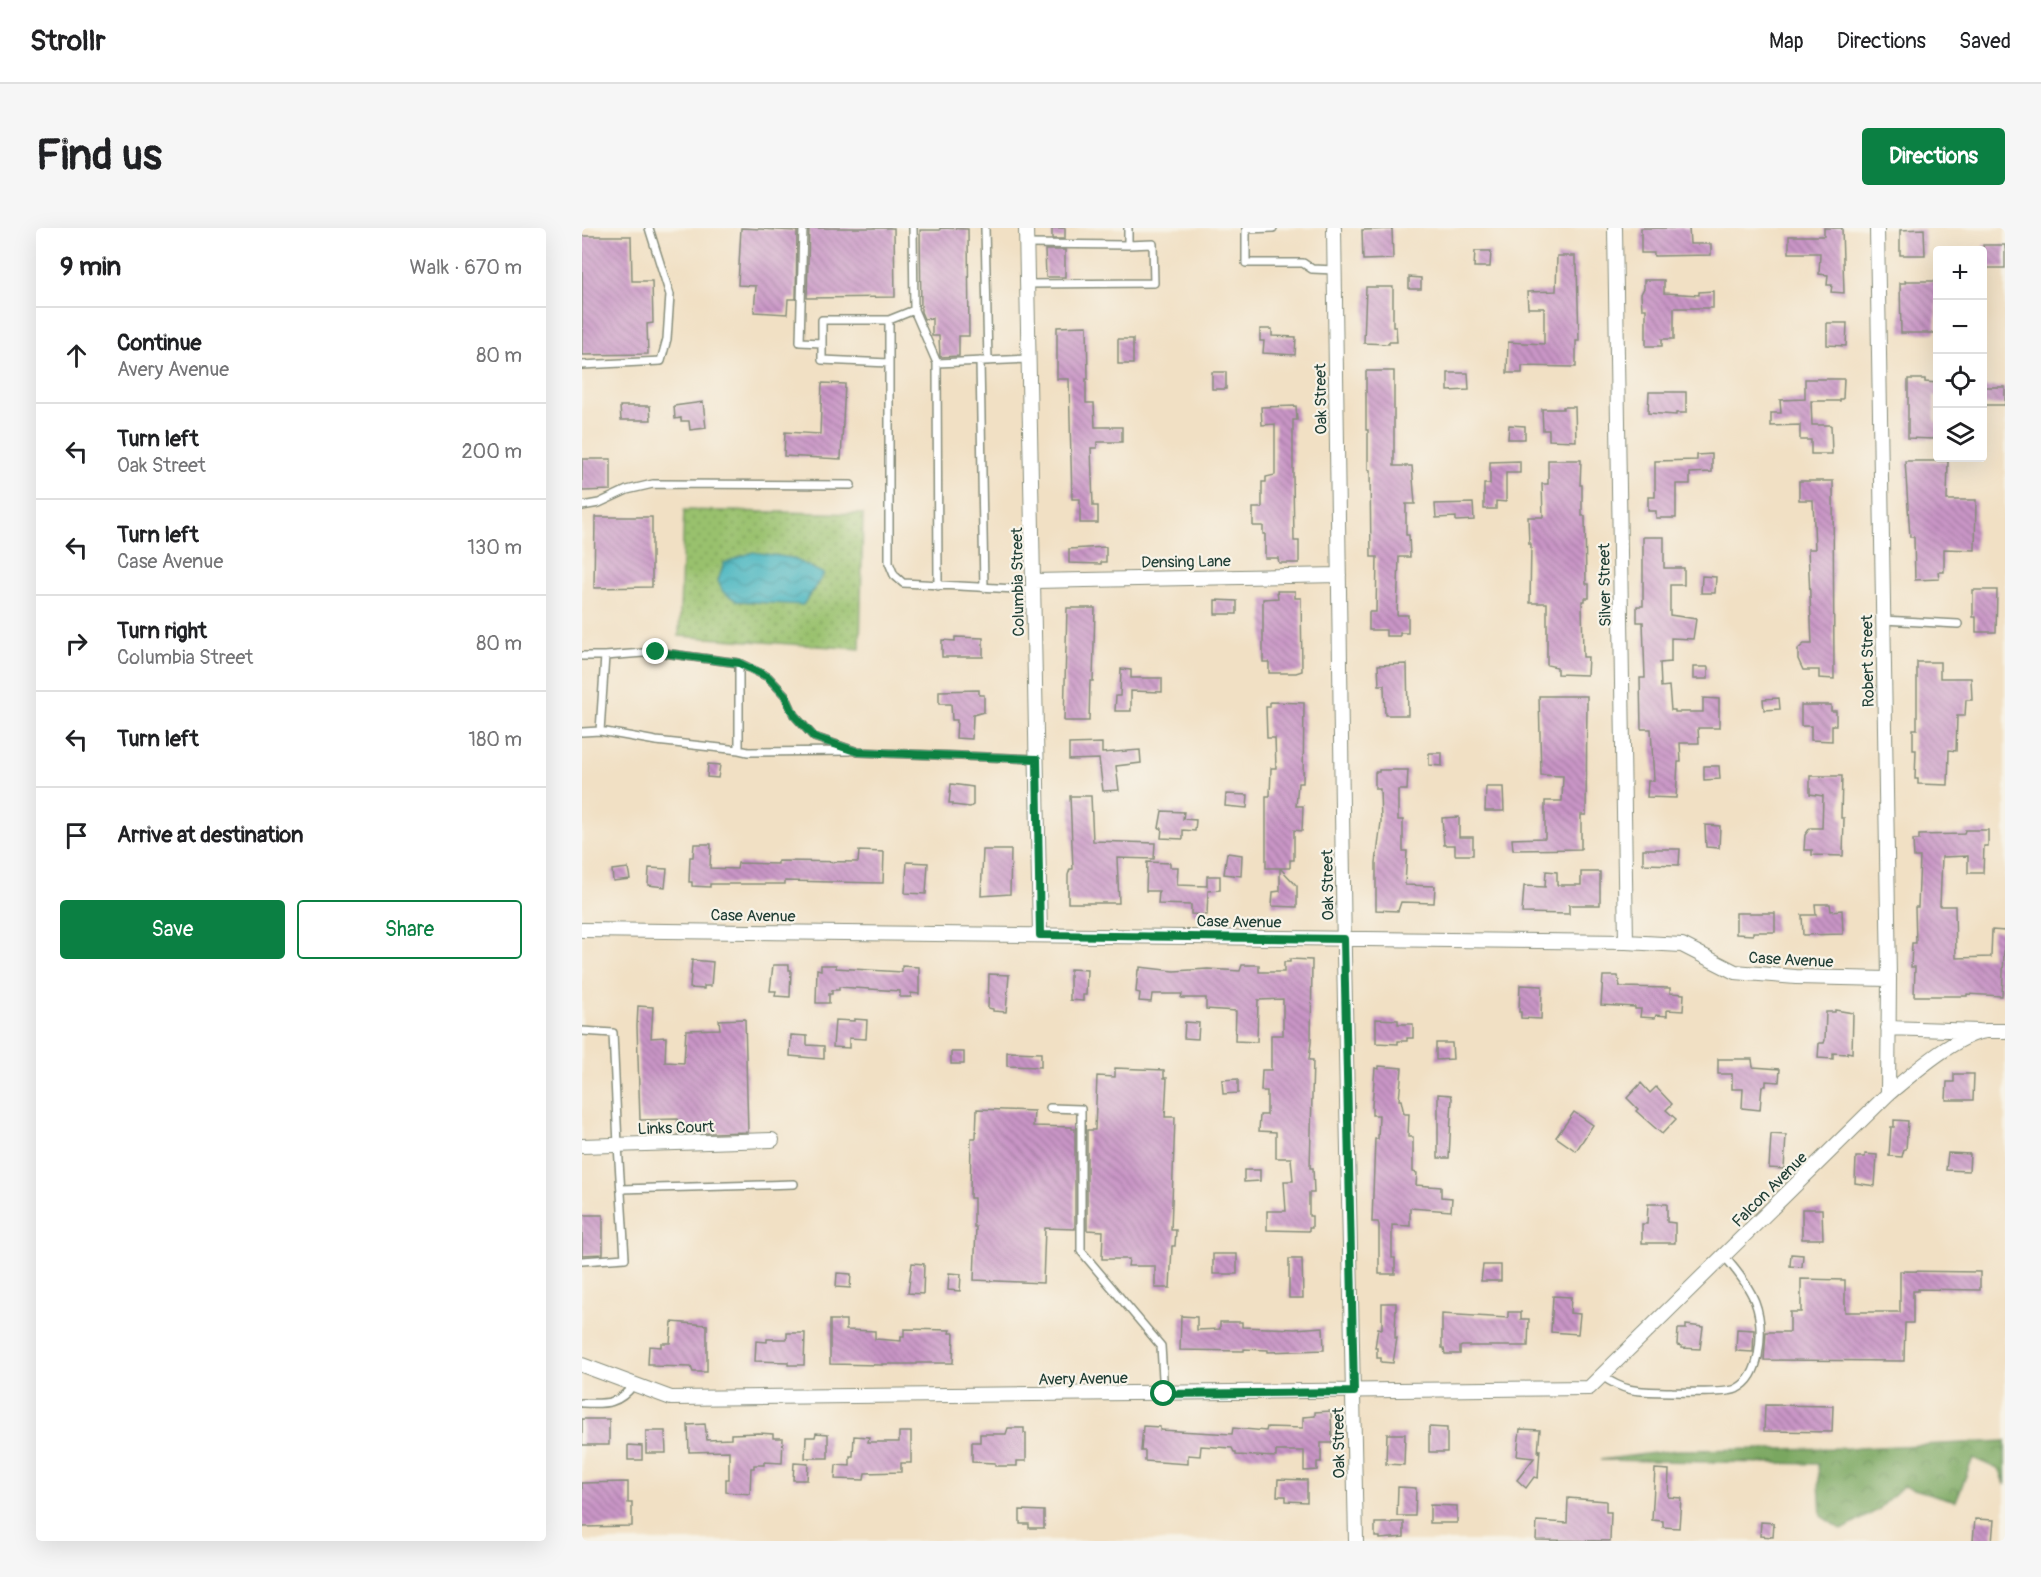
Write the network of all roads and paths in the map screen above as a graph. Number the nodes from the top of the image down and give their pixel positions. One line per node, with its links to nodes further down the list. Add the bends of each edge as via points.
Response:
1 (649, 228): 23 (lane, via 670,295 661,362)
2 (803, 228): 17 (lane, via 800,342)
3 (913, 228): 15 (lane)
4 (985, 228): 19 (lane)
5 (1026, 228): 11 (street, Columbia Street)
6 (1128, 228): 12 (lane)
7 (1273, 228): 13 (lane, via 1246,229 1246,263 1303,263 1312,269)
8 (1334, 228): 13 (street, Oak Street)
9 (1615, 228): 43 (street, Silver Street)
10 (1877, 228): 30 (street, Robert Street)
11 (1026, 244): 12 (lane); 14 (street, Columbia Street)
12 (1128, 245): 14 (lane, via 1153,244 1154,283)
13 (1335, 270): 26 (street, Oak Street)
14 (1027, 284): 18 (street, Columbia Street)
15 (914, 310): 16 (lane); 22 (lane)
16 (889, 320): 17 (lane, via 822,320); 21 (lane)
17 (822, 343): 21 (lane, via 822,360)
18 (1029, 359): 19 (lane); 27 (street, Columbia Street)
19 (988, 360): 20 (lane)
20 (980, 361): 22 (lane); 29 (lane)
21 (889, 363): 28 (lane, via 889,563 903,583)
22 (937, 363): 28 (lane)
23 (582, 365)
24 (851, 485): 25 (lane, via 654,484)
25 (582, 506)
26 (1339, 575): 27 (street, Densing Lane); 42 (street, Oak Street)
27 (1034, 585): 29 (lane); 39 (street, Columbia Street)
28 (938, 586): 29 (lane)
29 (984, 588)
30 (1882, 620): 31 (lane); 44 (street, Robert Street)
31 (1958, 624)
32 (582, 656): 33 (lane)
33 (605, 656): 34 (lane, via 656,652); 35 (lane)
34 (739, 663): 37 (lane); 38 (lane, via 768,677 814,737)
35 (600, 731): 36 (lane); 37 (lane)
36 (582, 732)
37 (739, 750): 38 (lane)
38 (858, 752): 39 (lane)
39 (1037, 759): 41 (street, Columbia Street)
40 (582, 930): 41 (street, Case Avenue)
41 (1040, 935): 42 (street, Case Avenue)
42 (1344, 939): 43 (street, Case Avenue); 62 (street, Oak Street)
43 (1626, 942): 44 (street, Case Avenue, via 1682,945 1735,972)
44 (1889, 979): 45 (street, Robert Street)
45 (1888, 1028): 47 (street, Falcon Avenue); 49 (street, Robert Street)
46 (582, 1031): 52 (lane, via 613,1034)
47 (1984, 1031): 48 (street, Falcon Avenue); 49 (street, Falcon Avenue, via 1950,1046)
48 (2005, 1032)
49 (1888, 1094): 56 (street, Falcon Avenue)
50 (1050, 1108): 63 (lane, via 1081,1109 1081,1251 1161,1346)
51 (772, 1140): 52 (street, Links Court)
52 (618, 1145): 53 (street, Links Court); 55 (lane)
53 (582, 1146)
54 (794, 1184): 55 (lane)
55 (621, 1190): 57 (lane, via 625,1258)
56 (1724, 1256): 59 (street, Falcon Avenue); 59 (lane, via 1757,1303 1761,1337 1752,1376 1735,1390 1675,1392 1618,1388)
57 (582, 1261)
58 (582, 1365): 60 (street, Avery Avenue)
59 (1602, 1376): 61 (street, Falcon Avenue)
60 (634, 1384): 63 (street, Avery Avenue, via 671,1398); 64 (lane, via 618,1400)
61 (1590, 1388): 62 (street, Avery Avenue)
62 (1354, 1392): 63 (street, Avery Avenue); 65 (street, Oak Street)
63 (1164, 1394)
64 (582, 1402)
65 (1356, 1541)

